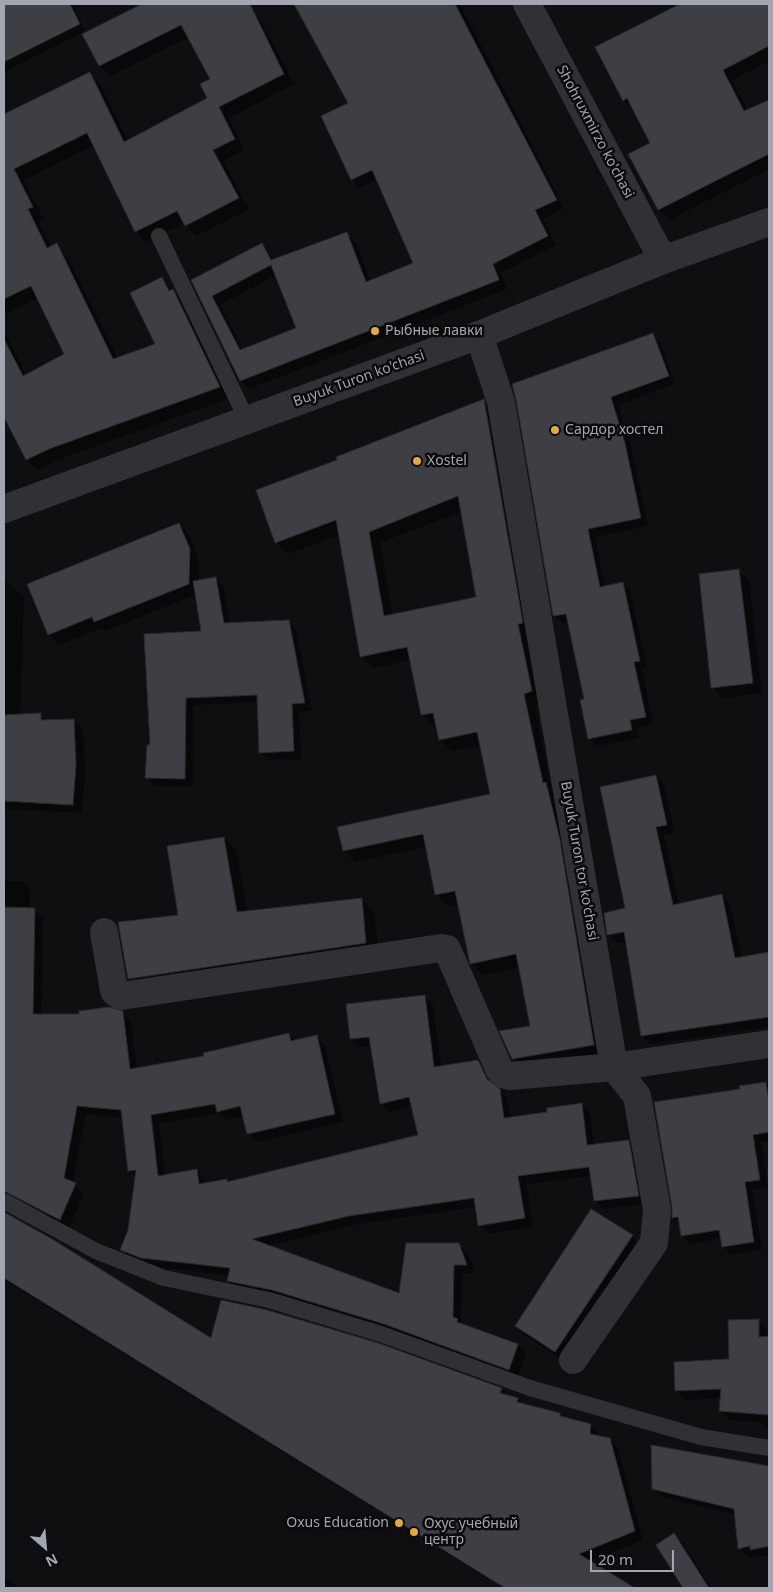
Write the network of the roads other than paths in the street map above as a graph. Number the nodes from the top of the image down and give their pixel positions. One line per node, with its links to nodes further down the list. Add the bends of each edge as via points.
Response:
1 (527, 4): 4 (street, Shohruxmirzo ko'chasi)
2 (769, 222): 4 (street, Buyuk Turon ko'chasi)
3 (158, 236): 6 (lane)
4 (663, 260): 5 (street, Buyuk Turon ko'chasi)
5 (479, 335): 6 (street, Buyuk Turon ko'chasi); 10 (street, Buyuk Turon tor ko'chasi, via 501,402)
6 (247, 420): 7 (street, Buyuk Turon ko'chasi)
7 (4, 509)
8 (104, 932): 10 (street, via 114,991 121,996 447,948 504,1074)
9 (769, 1044): 10 (street)
10 (614, 1067): 12 (street, Buyuk Turon tor ko'chasi, via 637,1096 657,1210 654,1243)
11 (4, 1200): 13 (lane, via 96,1251 164,1278 269,1300 381,1334 530,1388 701,1437)
12 (573, 1360)
13 (769, 1448)

